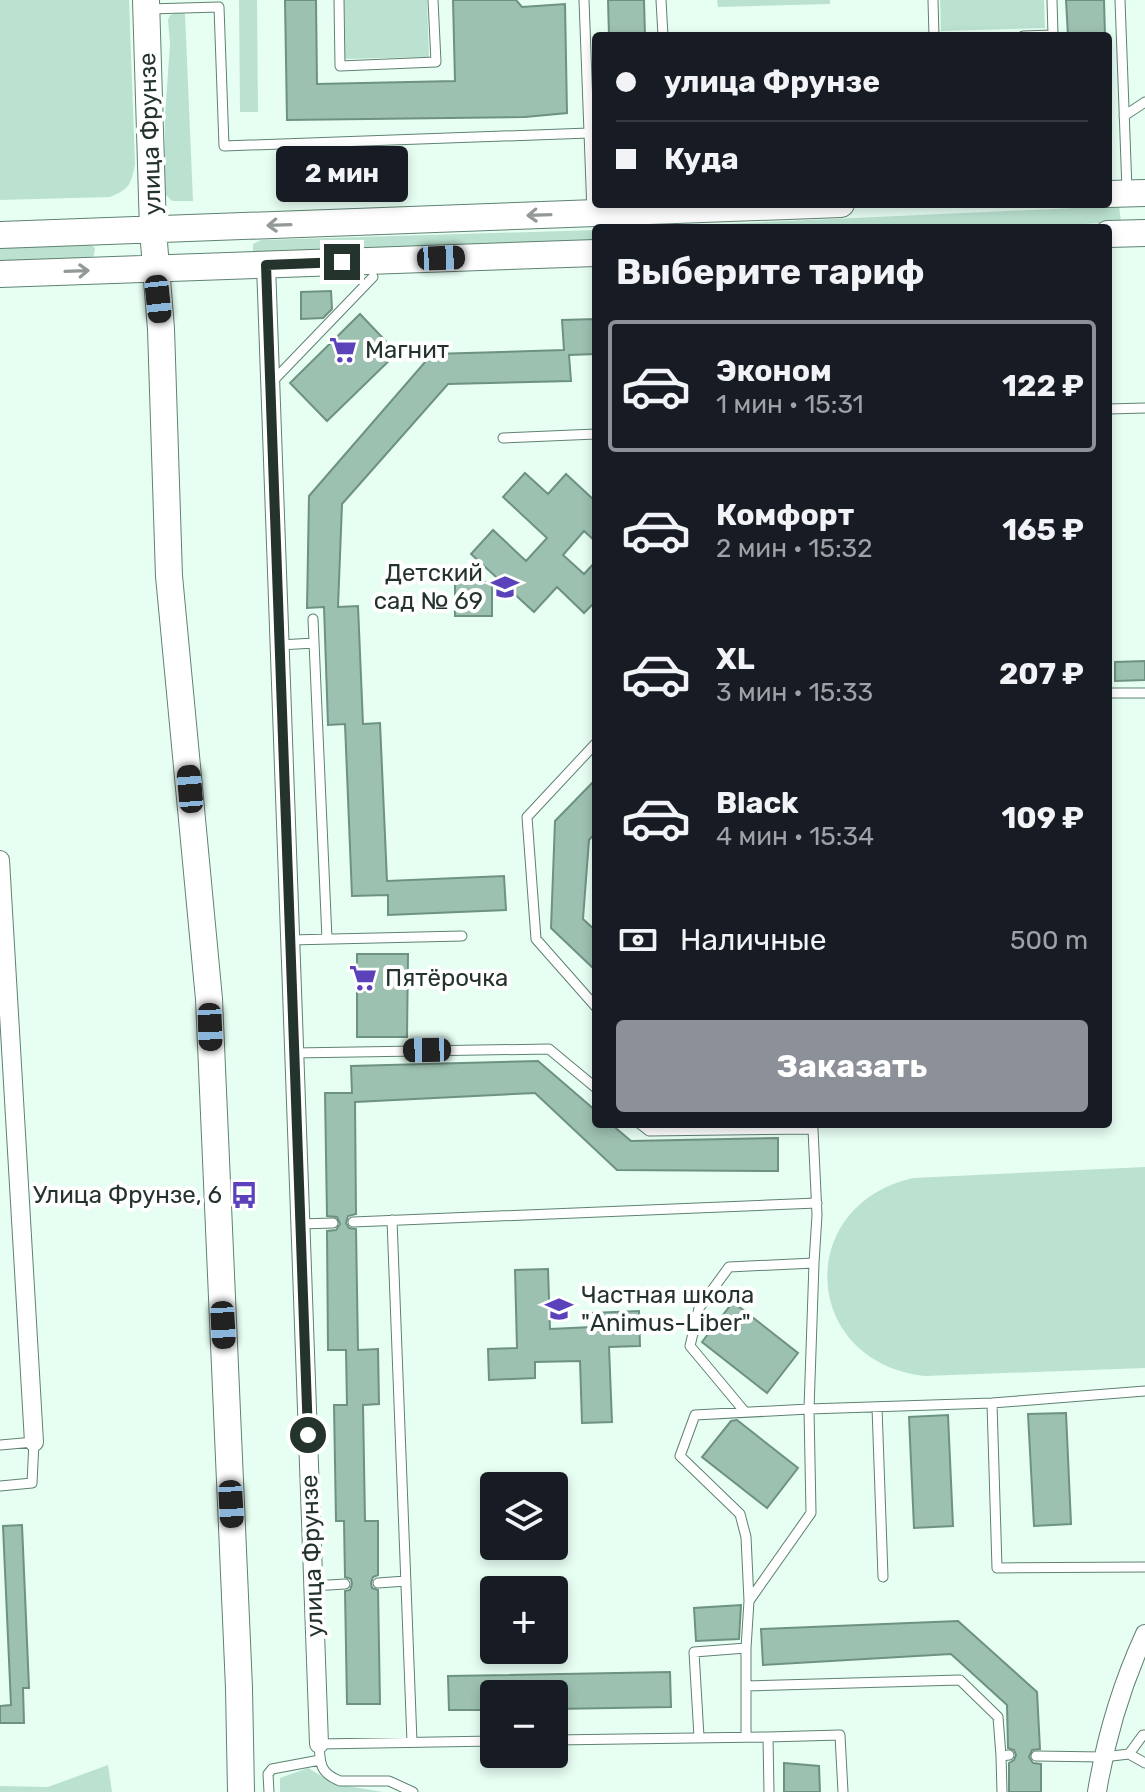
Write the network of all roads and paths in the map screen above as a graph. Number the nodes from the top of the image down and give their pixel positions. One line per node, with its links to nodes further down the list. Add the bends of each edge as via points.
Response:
1 (339, 0): 2 (lane, via 340,66 436,62)
2 (433, 0)
3 (584, 0): 15 (lane)
4 (661, 0): 10 (lane)
5 (933, 0): 11 (lane)
6 (1052, 0): 12 (lane)
7 (1120, 0): 14 (lane)
8 (219, 3): 9 (lane); 15 (lane, via 224,146)
9 (146, 5): 19 (main road, улица Фрунзе)
10 (663, 32)
11 (934, 32)
12 (1053, 32)
13 (1145, 102): 14 (lane)
14 (1124, 116): 16 (lane)
15 (589, 133): 18 (lane)
16 (1127, 193)
17 (730, 208): 18 (main road)
18 (592, 213): 19 (main road, one-way to 19)
19 (153, 230): 22 (main road); 25 (main road, улица Фрунзе)
20 (1145, 233): 21 (main road)
21 (1112, 234)
22 (0, 235)
23 (592, 253): 24 (main road)
24 (266, 265): 25 (main road); 28 (street, улица Фрунзе)
25 (155, 269): 26 (main road, one-way to 25); 84 (main road, улица Фрунзе, via 169,576 209,999)
26 (0, 274)
27 (373, 277): 28 (lane)
28 (271, 383): 35 (street, улица Фрунзе)
29 (1145, 408): 30 (lane)
30 (1112, 409)
31 (592, 434): 32 (lane)
32 (503, 438)
33 (313, 619): 34 (lane)
34 (314, 643): 35 (lane); 42 (lane)
35 (280, 645): 43 (street, улица Фрунзе)
36 (1112, 693): 37 (lane)
37 (1145, 693)
38 (592, 747): 44 (lane, via 527,817 536,939)
39 (0, 860): 40 (street)
40 (1, 894): 59 (street)
41 (462, 936): 42 (lane)
42 (327, 939): 43 (lane)
43 (290, 940): 45 (street, улица Фрунзе)
44 (592, 1002)
45 (294, 1053): 46 (lane, via 549,1049); 52 (street, улица Фрунзе)
46 (592, 1085)
47 (645, 1128): 48 (lane, via 813,1129)
48 (817, 1203): 49 (lane); 53 (lane)
49 (392, 1220): 50 (lane); 64 (lane)
50 (353, 1222)
51 (333, 1223): 52 (lane)
52 (300, 1224): 67 (street, улица Фрунзе)
53 (814, 1263): 57 (lane); 58 (lane, via 729,1267 699,1308 690,1346)
54 (1145, 1391): 55 (lane)
55 (992, 1403): 56 (lane); 62 (lane, via 997,1568)
56 (877, 1407): 57 (lane); 63 (lane)
57 (809, 1409): 58 (lane); 68 (lane, via 811,1513)
58 (745, 1412): 68 (lane, via 695,1415 680,1456 740,1514)
59 (34, 1442): 60 (lane); 61 (lane, via 32,1483)
60 (0, 1445)
61 (0, 1486)
62 (1145, 1567)
63 (883, 1577)
64 (406, 1581): 65 (lane); 78 (lane)
65 (378, 1583)
66 (345, 1584): 67 (lane)
67 (313, 1586): 79 (street, улица Фрунзе)
68 (749, 1601): 70 (lane)
69 (1145, 1634): 82 (street)
70 (746, 1648): 71 (lane); 73 (lane, via 694,1652)
71 (746, 1686): 74 (lane); 89 (lane, via 960,1680 998,1717 1005,1756)
72 (1145, 1735): 80 (lane)
73 (699, 1737): 74 (lane); 76 (lane)
74 (746, 1737): 75 (lane)
75 (768, 1737): 87 (lane); 88 (lane, via 840,1735)
76 (568, 1740)
77 (480, 1741): 78 (lane)
78 (412, 1742): 79 (lane)
79 (319, 1752): 85 (lane, via 272,1769); 86 (lane, via 320,1764 340,1781 389,1781)
80 (1129, 1754): 82 (lane); 83 (lane)
81 (1036, 1756): 82 (lane)
82 (1103, 1757): 90 (street)
83 (1145, 1763)
84 (241, 1792)
85 (269, 1792)
86 (413, 1792)
87 (769, 1792)
88 (843, 1792)
89 (1002, 1792)
90 (1097, 1792)

